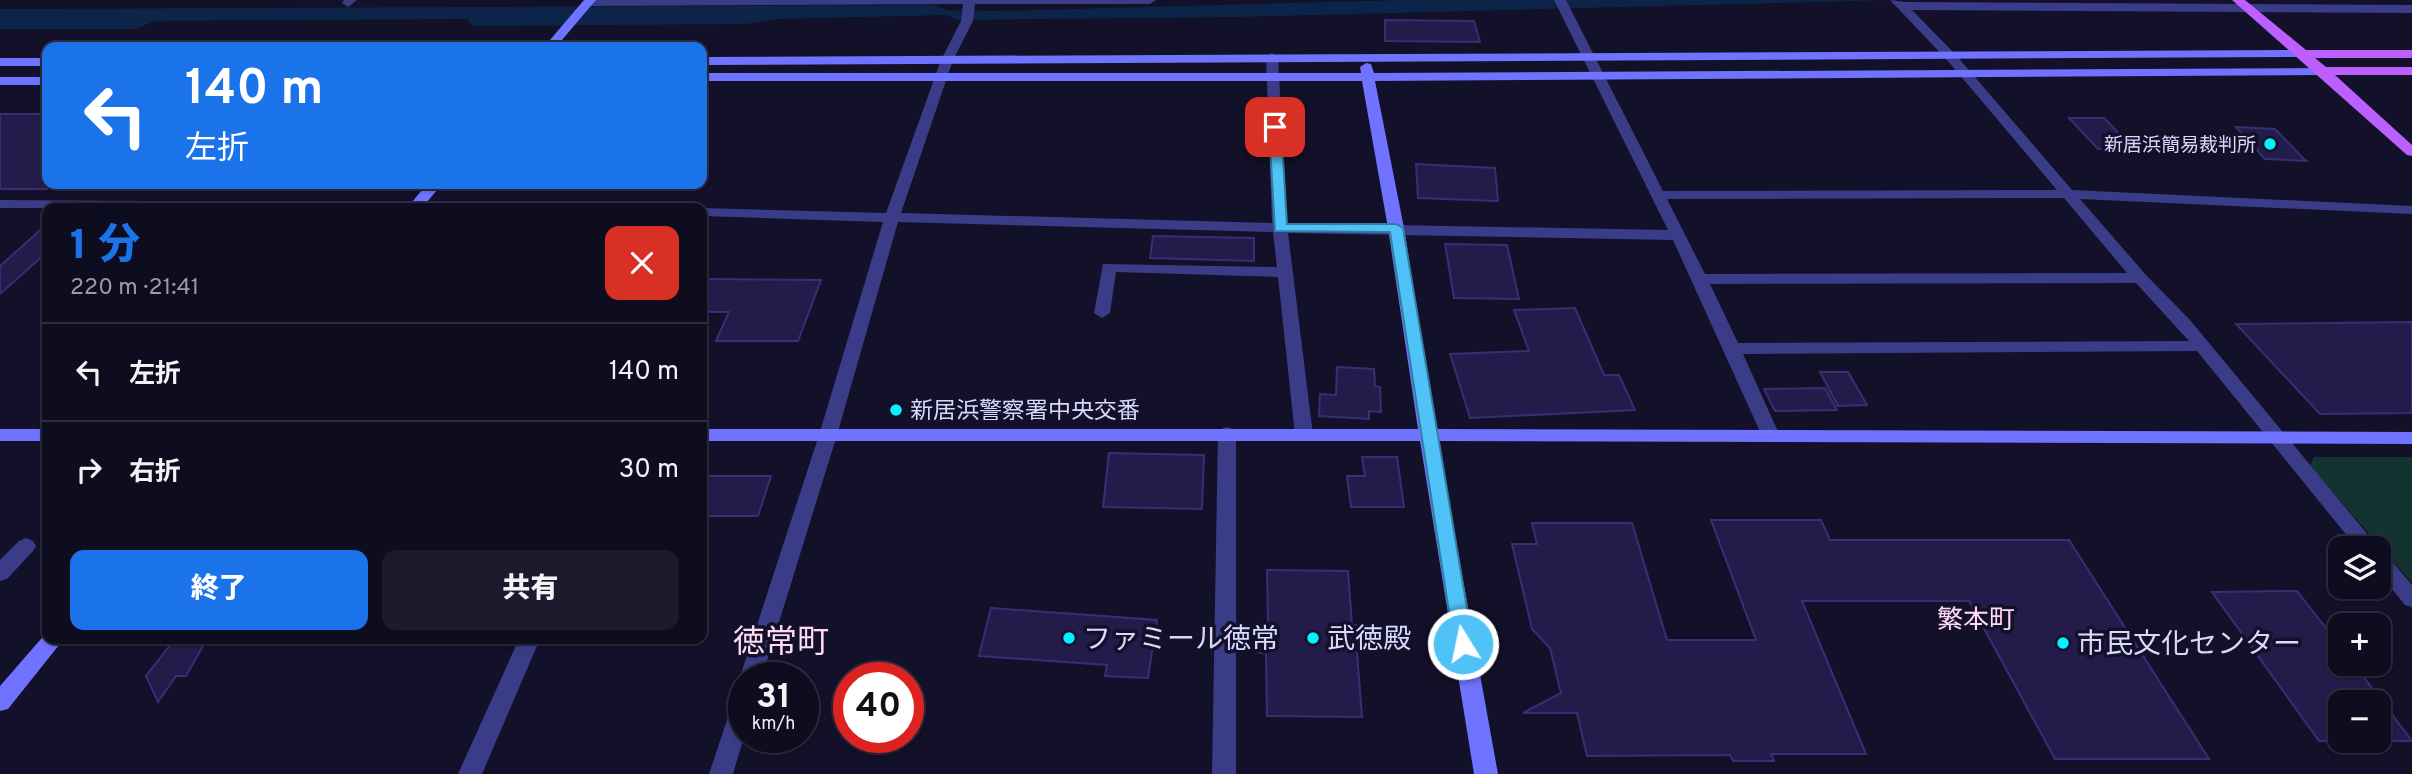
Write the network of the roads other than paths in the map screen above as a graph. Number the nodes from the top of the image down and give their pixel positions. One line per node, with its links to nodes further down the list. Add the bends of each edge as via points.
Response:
1 (1150, 0): 7 (street)
2 (1560, 0): 13 (street)
3 (652, 1): 4 (street); 7 (street)
4 (588, 2): 9 (street)
5 (1899, 3): 6 (street); 15 (street)
6 (2243, 4): 8 (street); 10 (main road)
7 (969, 7): 16 (street)
8 (2412, 9)
9 (554, 42)
10 (2303, 54): 11 (main road); 15 (street); 20 (main road)
11 (2412, 54)
12 (1364, 56): 13 (street); 14 (street); 26 (street)
13 (1589, 56): 15 (street); 27 (street)
14 (1272, 57): 16 (street); 25 (street)
15 (1951, 57): 22 (street)
16 (947, 60): 17 (street); 24 (street)
17 (707, 61)
18 (0, 62): 19 (street)
19 (42, 62)
20 (2323, 71): 21 (main road); 22 (street); 30 (main road)
21 (2412, 71)
22 (1965, 74): 27 (street); 32 (street)
23 (707, 77): 24 (street)
24 (941, 77): 25 (street); 39 (street)
25 (1273, 77): 26 (street); 40 (street)
26 (1367, 77): 27 (street); 41 (street)
27 (1601, 77): 33 (street)
28 (0, 80): 29 (street)
29 (42, 81)
30 (2412, 152)
31 (431, 189): 34 (street)
32 (2070, 194): 33 (street); 37 (street); 44 (street)
33 (1657, 195): 42 (street)
34 (419, 203)
35 (0, 204): 36 (street)
36 (42, 204)
37 (2412, 210)
38 (707, 212): 39 (street)
39 (892, 217): 40 (street); 53 (street)
40 (1280, 228): 41 (street); 43 (street)
41 (1396, 230): 42 (street); 55 (street)
42 (1678, 235): 45 (street)
43 (1285, 272): 46 (street, via 1109,267); 54 (street)
44 (2140, 278): 45 (street); 47 (street)
45 (1700, 279): 48 (street)
46 (1102, 313)
47 (2200, 346): 48 (street); 57 (street)
48 (1732, 349): 56 (street)
49 (1227, 433): 53 (street); 54 (street); 71 (street)
50 (0, 435): 51 (street)
51 (42, 435)
52 (707, 435): 53 (street)
53 (828, 435): 66 (street)
54 (1304, 435): 55 (street)
55 (1428, 436): 56 (street); 72 (street)
56 (1771, 436): 57 (street)
57 (2277, 436): 58 (street); 59 (street)
58 (2412, 438)
59 (2359, 536)
60 (26, 546): 61 (street)
61 (0, 573)
62 (2391, 574): 63 (street)
63 (2412, 599)
64 (48, 644): 67 (street)
65 (527, 644): 69 (street)
66 (756, 662)
67 (0, 702)
68 (728, 752): 70 (street)
69 (470, 774)
70 (721, 774)
71 (1224, 774)
72 (1486, 774)

